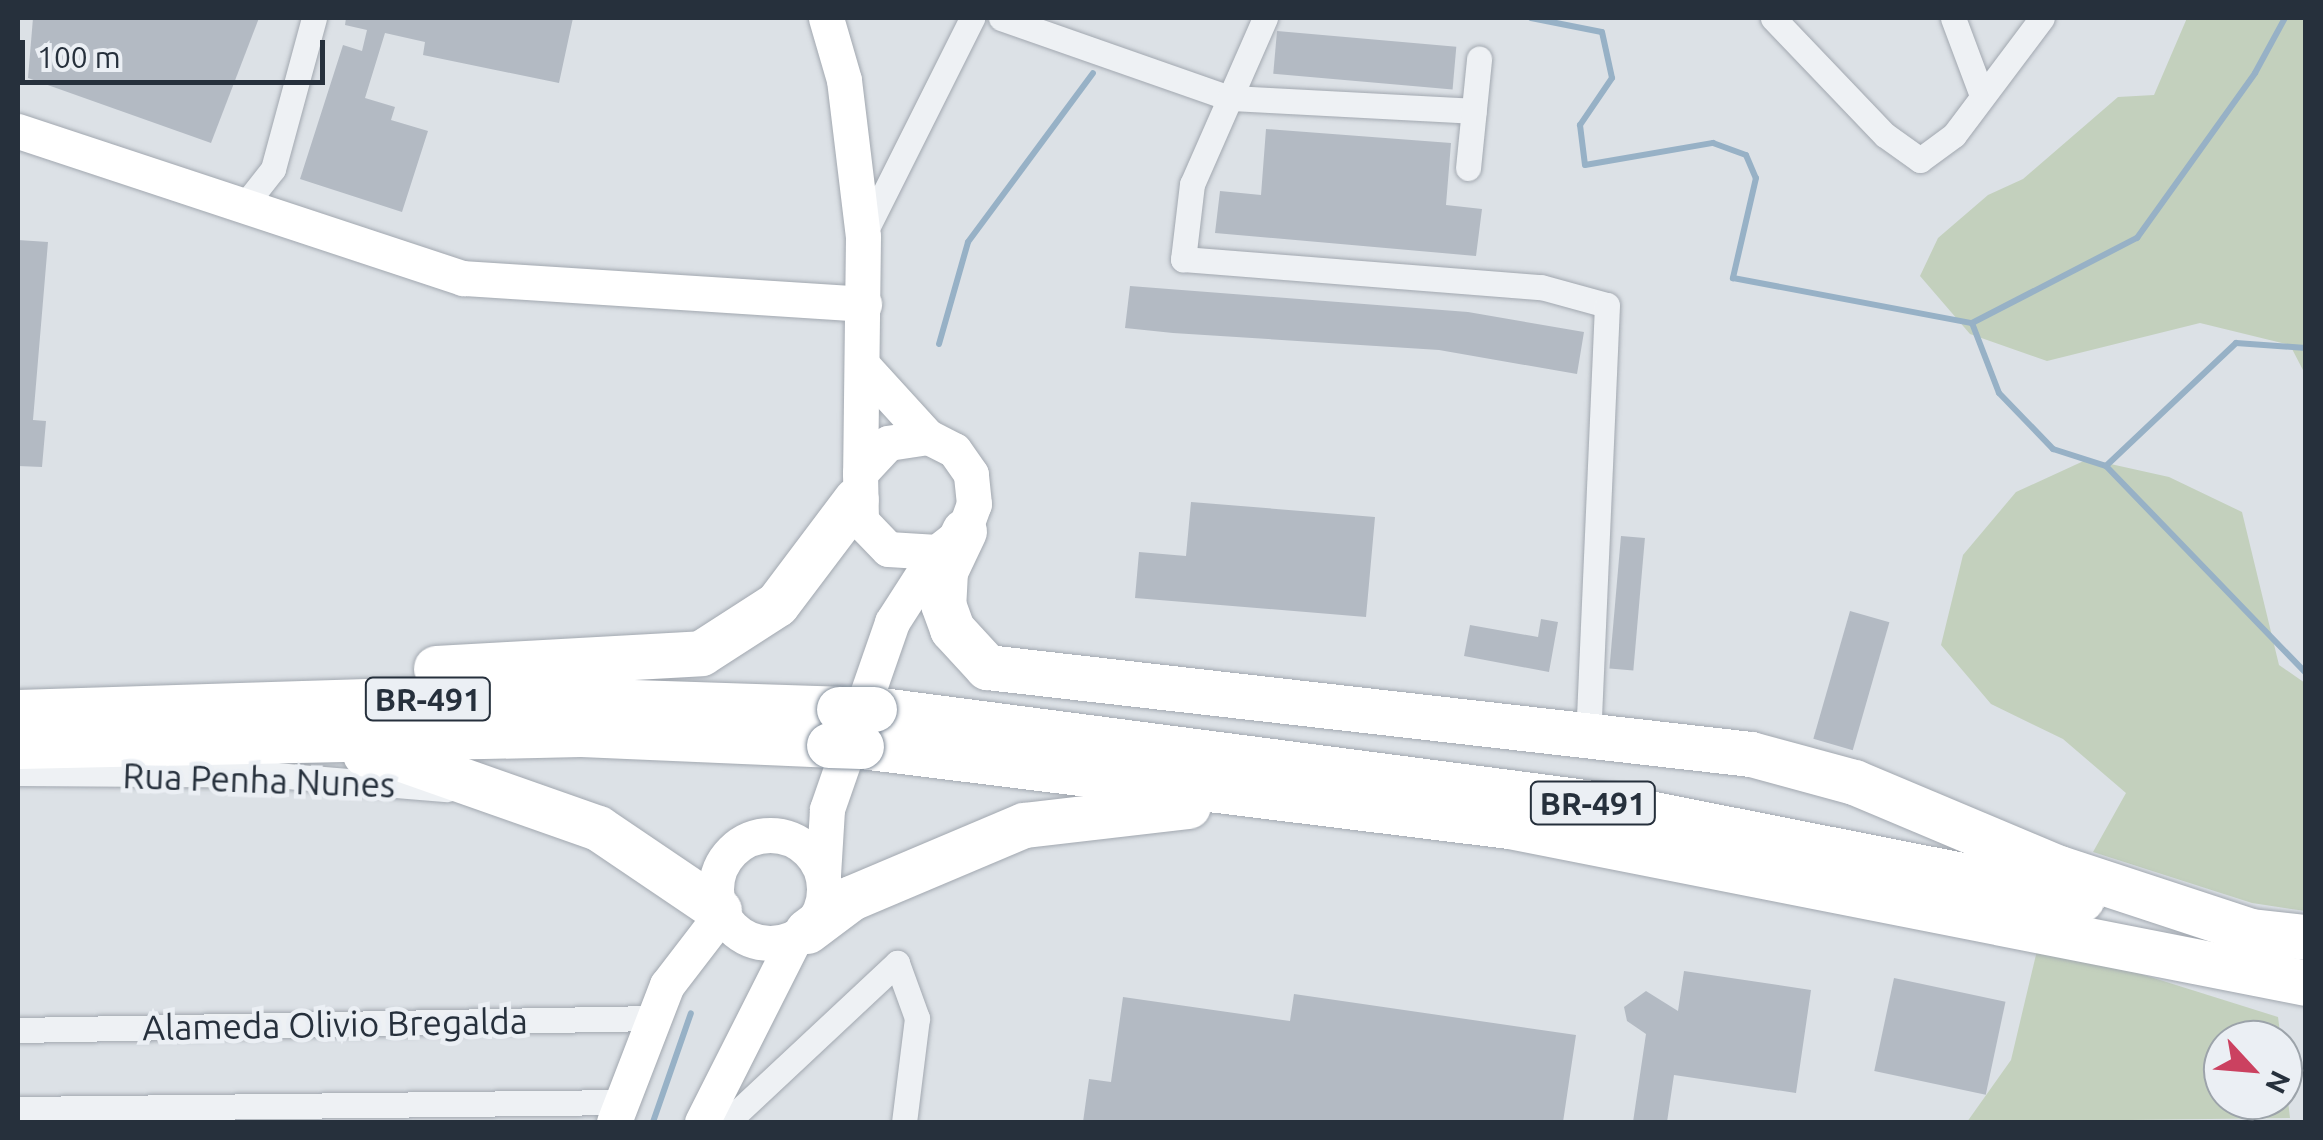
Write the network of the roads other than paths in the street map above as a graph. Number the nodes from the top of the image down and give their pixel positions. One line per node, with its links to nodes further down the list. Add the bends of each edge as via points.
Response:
1 (314, 18): 15 (street, via 273,169)
2 (826, 18): 16 (main road, via 844,80)
3 (972, 18): 16 (street)
4 (1001, 18): 11 (street)
5 (1265, 18): 11 (street)
6 (1773, 18): 10 (street, via 1885,135 1920,160 1954,135)
7 (1953, 18): 10 (street)
8 (2042, 18): 10 (street)
9 (1478, 59): 12 (street)
10 (1981, 93)
11 (1230, 98): 12 (street); 26 (street, via 1192,184 1183,259 1541,287 1607,305)
12 (1474, 111): 14 (street)
13 (18, 132): 15 (main road)
14 (1468, 168)
15 (247, 202): 17 (main road, via 462,278)
16 (863, 236): 17 (main road)
17 (864, 304): 18 (main road)
18 (865, 368): 19 (main road); 20 (main road)
19 (928, 437): 20 (main road, via 888,443); 22 (main road, via 954,450 971,474 974,504)
20 (858, 486): 21 (main road); 24 (highway, via 776,604 702,653 430,668 202,692)
21 (874, 540): 22 (main road, via 904,555); 32 (main road, via 887,570 886,602 827,776 804,813)
22 (950, 542): 26 (highway, via 943,604 952,629 987,668); 33 (main road, via 892,622 827,809)
23 (18, 712): 24 (highway, BR-491)
24 (116, 714): 25 (highway, BR-491, via 485,697)
25 (851, 727): 27 (highway, BR-491); 31 (highway, BR-491, via 948,751); 36 (highway, BR-491, via 1608,805)
26 (1588, 733): 36 (highway, via 1750,754 1854,782 2059,868)
27 (203, 745): 28 (highway, BR-491); 30 (highway, via 398,758)
28 (18, 746)
29 (18, 774): 30 (street, Rua Penha Nunes, via 275,775)
30 (500, 794): 34 (highway, via 598,828)
31 (1304, 804): 35 (highway, via 1154,806 1024,825 851,898); 37 (highway, BR-491, via 1509,826)
32 (771, 834): 33 (main road, via 794,840); 34 (main road, via 743,841 724,863)
33 (823, 874): 35 (main road, via 825,895)
34 (719, 913): 35 (main road, via 758,941); 38 (main road)
35 (802, 934): 43 (main road)
36 (2284, 936)
37 (2306, 983)
38 (652, 1018): 39 (street, Alameda Olivio Bregalda); 41 (main road)
39 (18, 1030)
40 (18, 1109): 42 (street)
41 (619, 1112): 42 (street)
42 (189, 1115)
43 (702, 1122)
44 (727, 1122): 45 (street, via 897,963 917,1018)
45 (904, 1122)

